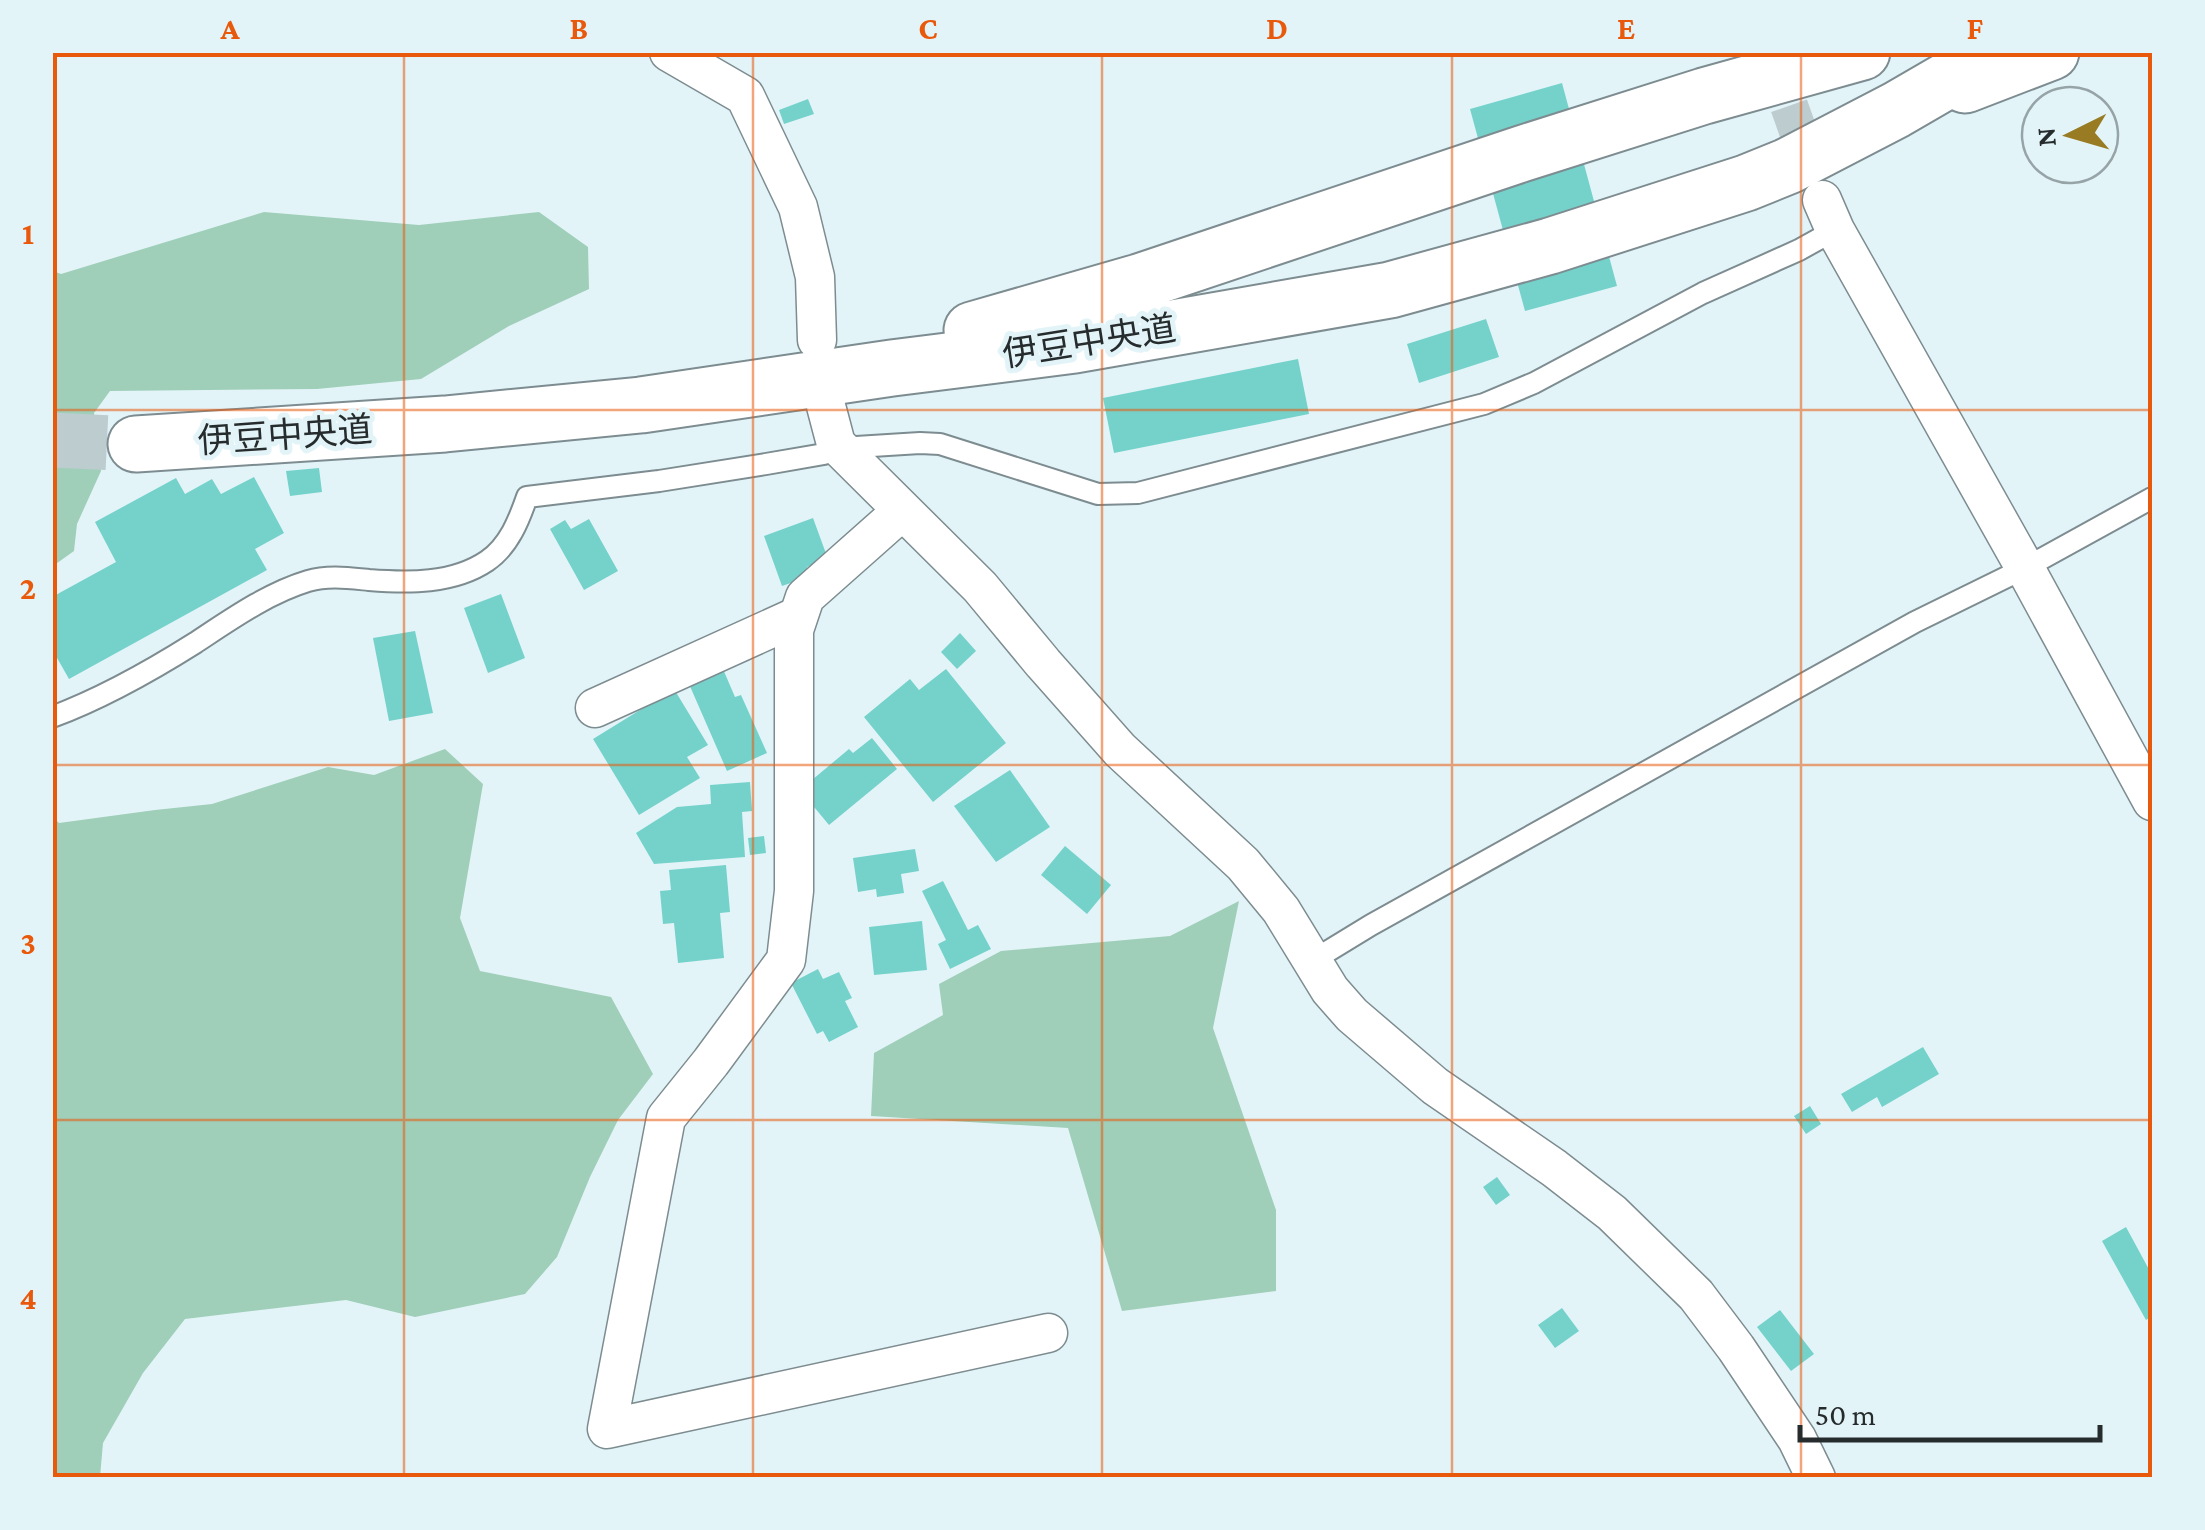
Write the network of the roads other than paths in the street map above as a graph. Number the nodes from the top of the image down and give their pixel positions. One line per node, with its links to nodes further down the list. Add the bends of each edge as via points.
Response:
1 (669, 52): 7 (street, via 746,96 798,207 815,276)
2 (1996, 52): 5 (highway, 伊豆中央道)
3 (2051, 52): 5 (highway)
4 (1854, 54): 5 (highway, 伊豆中央道, via 1521,154 1139,282 876,352 652,381 413,406 205,418 136,430 445,424 641,405 1075,345 1390,290 1746,182)
5 (1896, 110)
6 (1829, 215): 9 (lane, via 1800,250 1484,404 1138,493 1098,494 940,444); 12 (street)
7 (817, 340)
8 (826, 406): 9 (street)
9 (840, 448): 11 (street); 15 (lane, via 527,497 518,523 489,560 459,575 408,582 338,577 284,589 154,669)
10 (2152, 498): 12 (lane)
11 (902, 512): 13 (street, via 804,597); 17 (street, via 980,587 1120,750 1243,864)
12 (2025, 568): 16 (street); 17 (lane, via 1915,622)
13 (798, 616): 14 (street); 18 (street, via 794,891 786,960 666,1118 607,1429)
14 (595, 708)
15 (52, 716)
16 (2152, 801)
17 (1312, 961): 19 (street, via 1352,1015 1434,1086 1612,1213 1696,1296 1797,1439)
18 (1048, 1334)
19 (1816, 1478)

